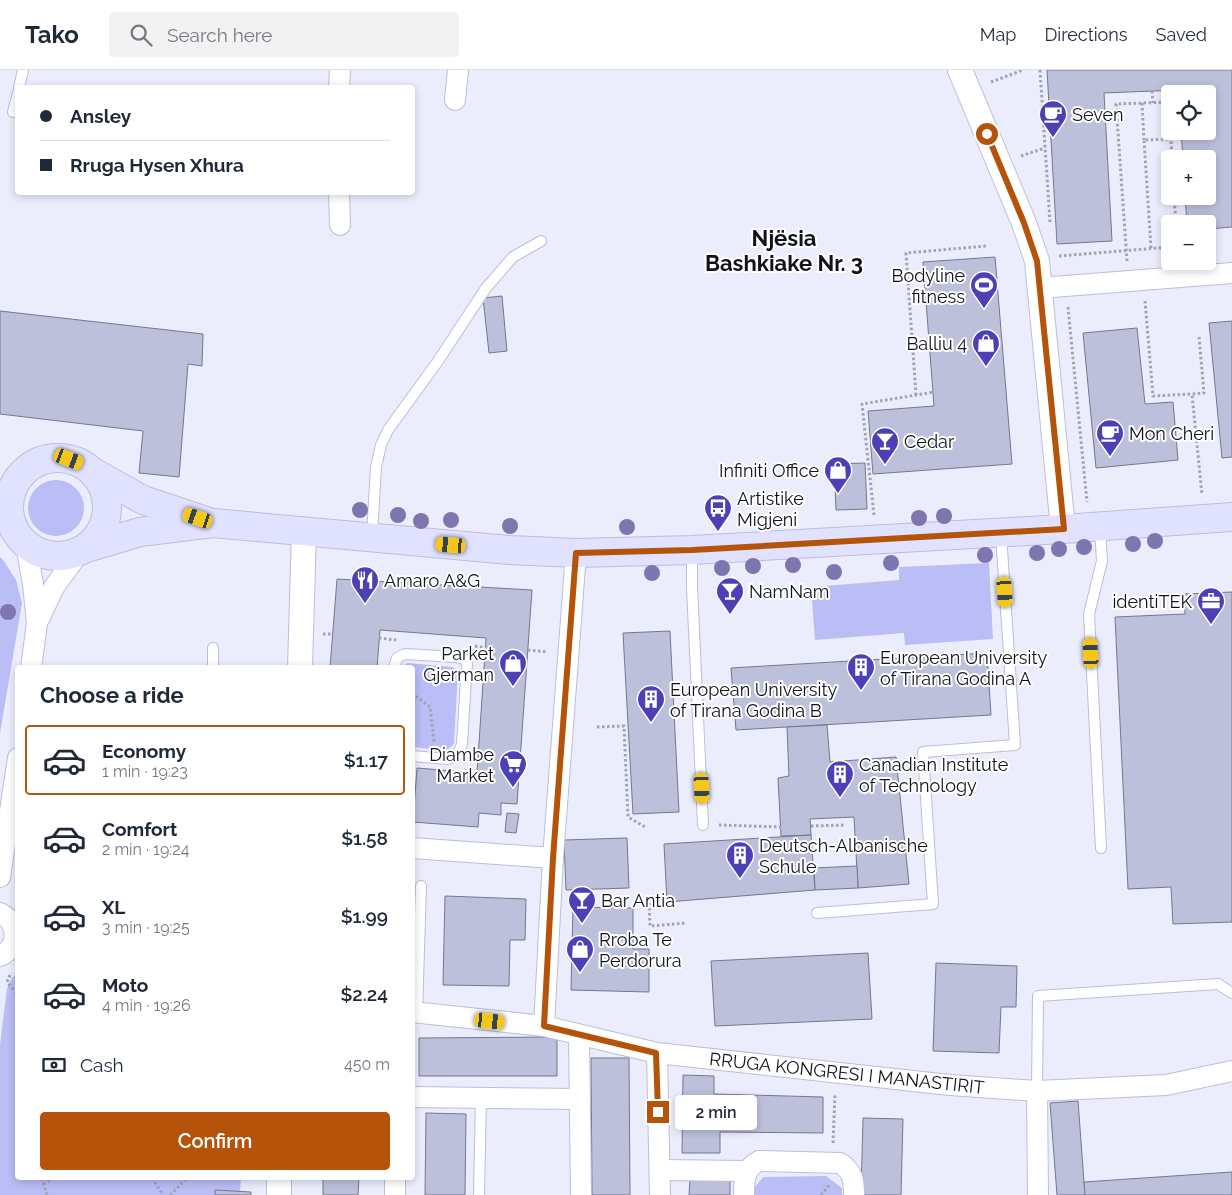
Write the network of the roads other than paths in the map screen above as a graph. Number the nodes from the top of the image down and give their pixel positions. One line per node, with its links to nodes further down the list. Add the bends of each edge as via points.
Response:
1 (23, 70): 5 (lane)
2 (340, 70): 6 (street)
3 (458, 70): 7 (street)
4 (965, 80): 14 (street, via 1032,242)
5 (20, 85)
6 (339, 85)
7 (455, 100)
8 (15, 104): 9 (lane)
9 (13, 112)
10 (339, 195): 11 (street)
11 (340, 225)
12 (541, 241): 24 (lane, via 513,257 486,288 388,430 376,467)
13 (1232, 273): 14 (street)
14 (1040, 288): 21 (street)
15 (29, 468): 16 (main road, via 55,458 69,459); 17 (main road); 25 (main road, via 12,490 10,517)
16 (93, 472): 20 (main road, via 142,500); 26 (main road, via 102,484 107,511 97,538)
17 (0, 478)
18 (1232, 517): 19 (main road)
19 (1094, 518): 21 (main road); 39 (lane, via 1102,561 1089,614)
20 (213, 523): 22 (main road); 26 (main road, via 140,532)
21 (1064, 529): 23 (main road)
22 (304, 531): 24 (main road); 33 (street)
23 (1000, 532): 27 (main road); 44 (lane, via 1015,745 923,752 933,904)
24 (372, 537): 28 (main road)
25 (17, 538): 26 (main road, via 38,552 53,556); 29 (street, via 33,584)
26 (84, 549): 29 (street, via 54,587)
27 (692, 550): 28 (main road); 37 (lane)
28 (576, 553): 40 (street)
29 (37, 623): 31 (street)
30 (214, 648): 32 (lane)
31 (31, 665)
32 (214, 665)
33 (300, 665)
34 (395, 665): 35 (lane, via 397,658 405,654 464,658 468,663 458,756)
35 (415, 756)
36 (15, 778): 41 (street)
37 (703, 825)
38 (415, 848): 40 (street)
39 (1101, 848)
40 (553, 858): 48 (street)
41 (0, 877)
42 (421, 886): 47 (lane)
43 (0, 913): 45 (street, via 12,924 15,938 9,951)
44 (817, 913)
45 (0, 956)
46 (1232, 993): 52 (lane, via 1218,984 1038,996)
47 (415, 1013): 48 (street, RRUGA KONGRESI I MANASTIRIT)
48 (544, 1026): 49 (street, RRUGA KONGRESI I MANASTIRIT)
49 (579, 1035): 50 (street, RRUGA KONGRESI I MANASTIRIT); 55 (street)
50 (656, 1053): 52 (street, RRUGA KONGRESI I MANASTIRIT); 56 (street)
51 (1232, 1071): 52 (street, RRUGA KONGRESI I MANASTIRIT, via 1166,1085)
52 (1037, 1092): 67 (street)
53 (415, 1097): 54 (street)
54 (481, 1098): 55 (street); 62 (lane)
55 (580, 1099): 63 (street)
56 (660, 1170): 57 (street); 64 (street)
57 (747, 1171): 65 (street); 66 (street, via 759,1161 840,1163 850,1171)
58 (280, 1180): 60 (street)
59 (395, 1180): 61 (street)
60 (279, 1195)
61 (395, 1195)
62 (479, 1195)
63 (581, 1195)
64 (660, 1195)
65 (744, 1195)
66 (854, 1195)
67 (1038, 1195)

